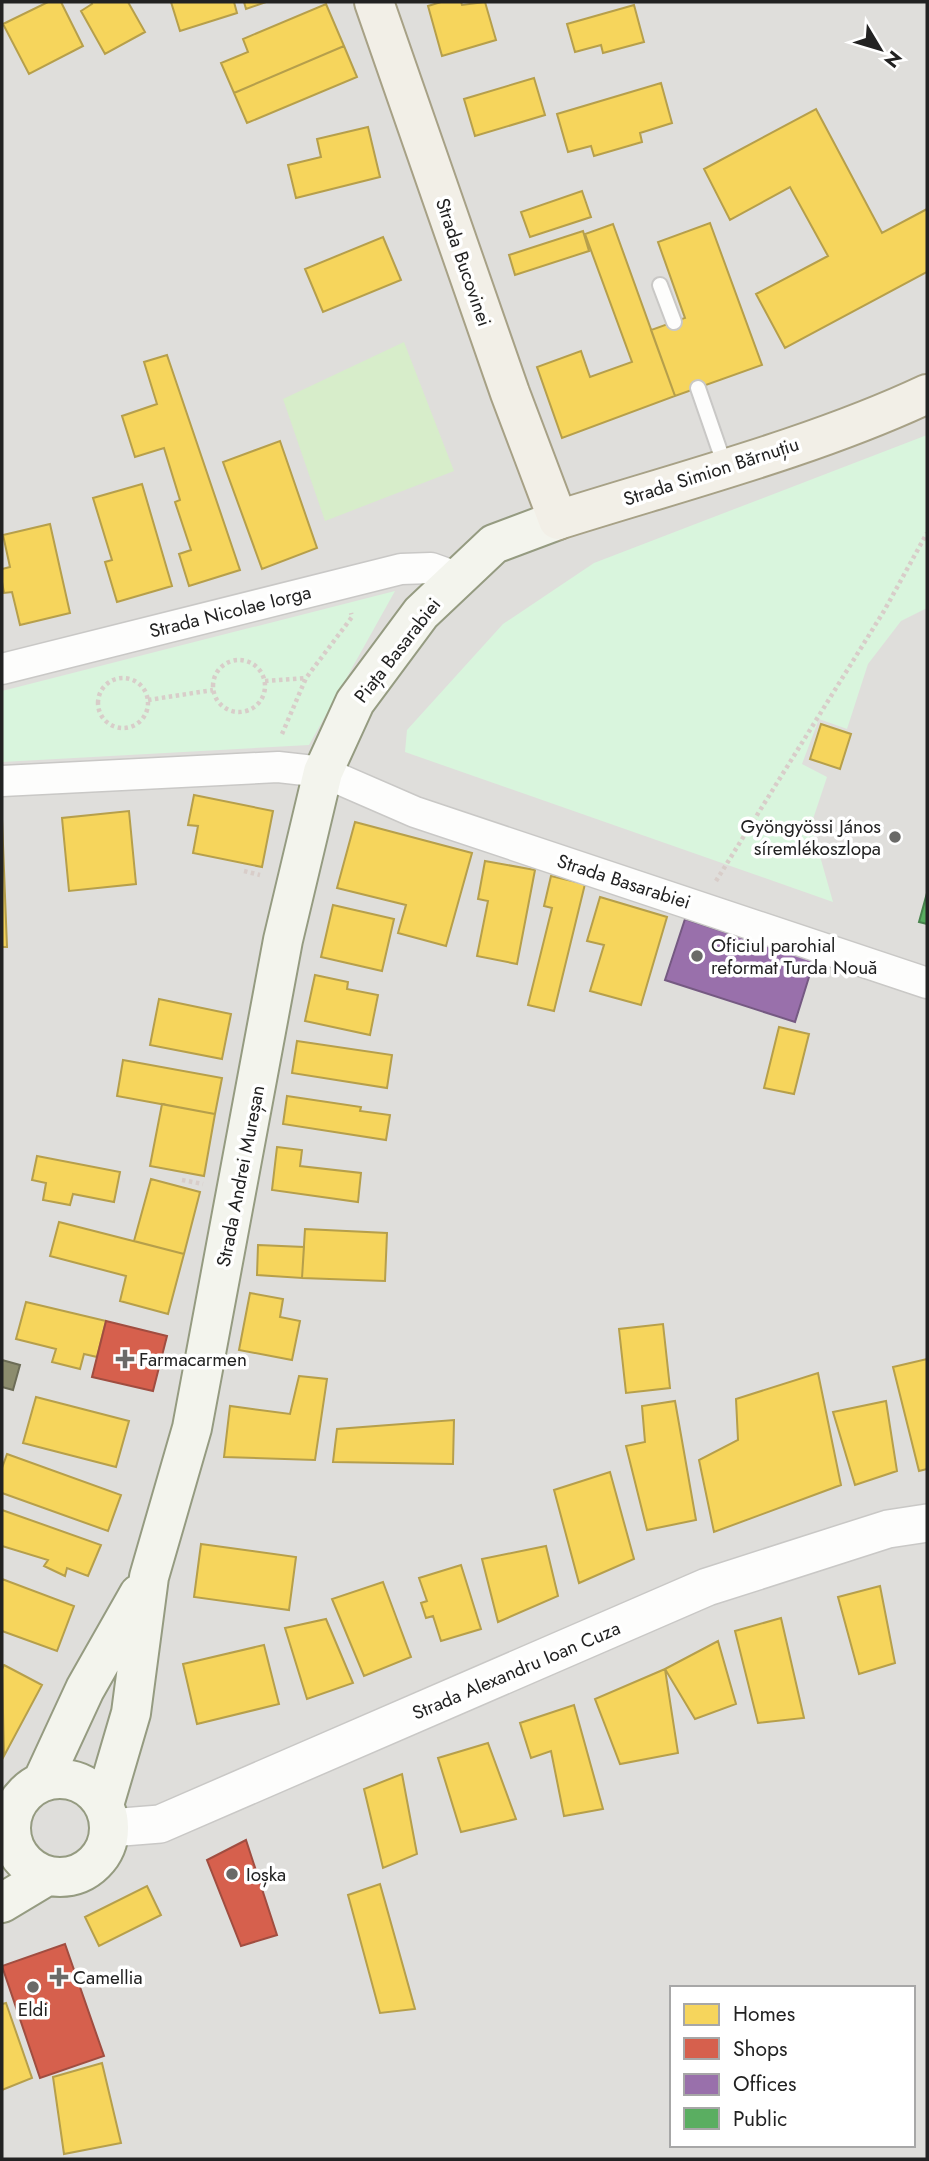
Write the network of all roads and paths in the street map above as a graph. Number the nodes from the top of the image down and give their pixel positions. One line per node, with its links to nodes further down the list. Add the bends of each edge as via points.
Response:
1 (374, 2): 7 (main road, Strada Bucovinei)
2 (660, 285): 3 (lane)
3 (674, 322)
4 (698, 388): 6 (lane)
5 (927, 394): 6 (main road, Strada Simion Bărnuțiu)
6 (725, 467): 7 (main road, Strada Simion Bărnuțiu)
7 (558, 520): 9 (main road, Strada Simion Bărnuțiu)
8 (927, 533): 20 (path, via 884,611 719,874)
9 (494, 544): 10 (main road, Piața Basarabiei)
10 (459, 578): 11 (street, Strada Nicolae Iorga, via 415,567); 18 (main road, Piața Basarabiei, via 421,613 355,702)
11 (342, 582): 12 (street, Strada Nicolae Iorga); 13 (path, via 352,617)
12 (2, 669)
13 (306, 678): 14 (path); 17 (path, via 282,733)
14 (265, 681): 15 (path, via 259,668 234,660 222,666); 15 (path, via 264,694 244,711 219,703)
15 (213, 690): 16 (path)
16 (149, 700): 16 (path, via 145,716 133,727 117,729 103,720 97,706 100,690 112,679 128,677 142,685)
17 (278, 766): 18 (street); 19 (street)
18 (323, 772): 20 (street, Strada Basarabiei, via 415,812); 23 (main road, Strada Andrei Mureșan, via 283,940 192,1428)
19 (2, 781)
20 (707, 908): 21 (street, Strada Basarabiei)
21 (927, 982)
22 (927, 1523): 25 (street, Strada Alexandru Ioan Cuza, via 888,1529 707,1587 160,1824)
23 (149, 1577): 24 (main road, Strada Andrei Mureșan, via 85,1689); 25 (main road, Strada Andrei Mureșan, via 131,1713)
24 (42, 1782): 25 (main road, via 66,1779 88,1787); 26 (main road, via 16,1805)
25 (107, 1817): 27 (main road, via 101,1857 76,1875)
26 (7, 1846): 27 (main road)
27 (47, 1876): 28 (main road)
28 (2, 1903)

